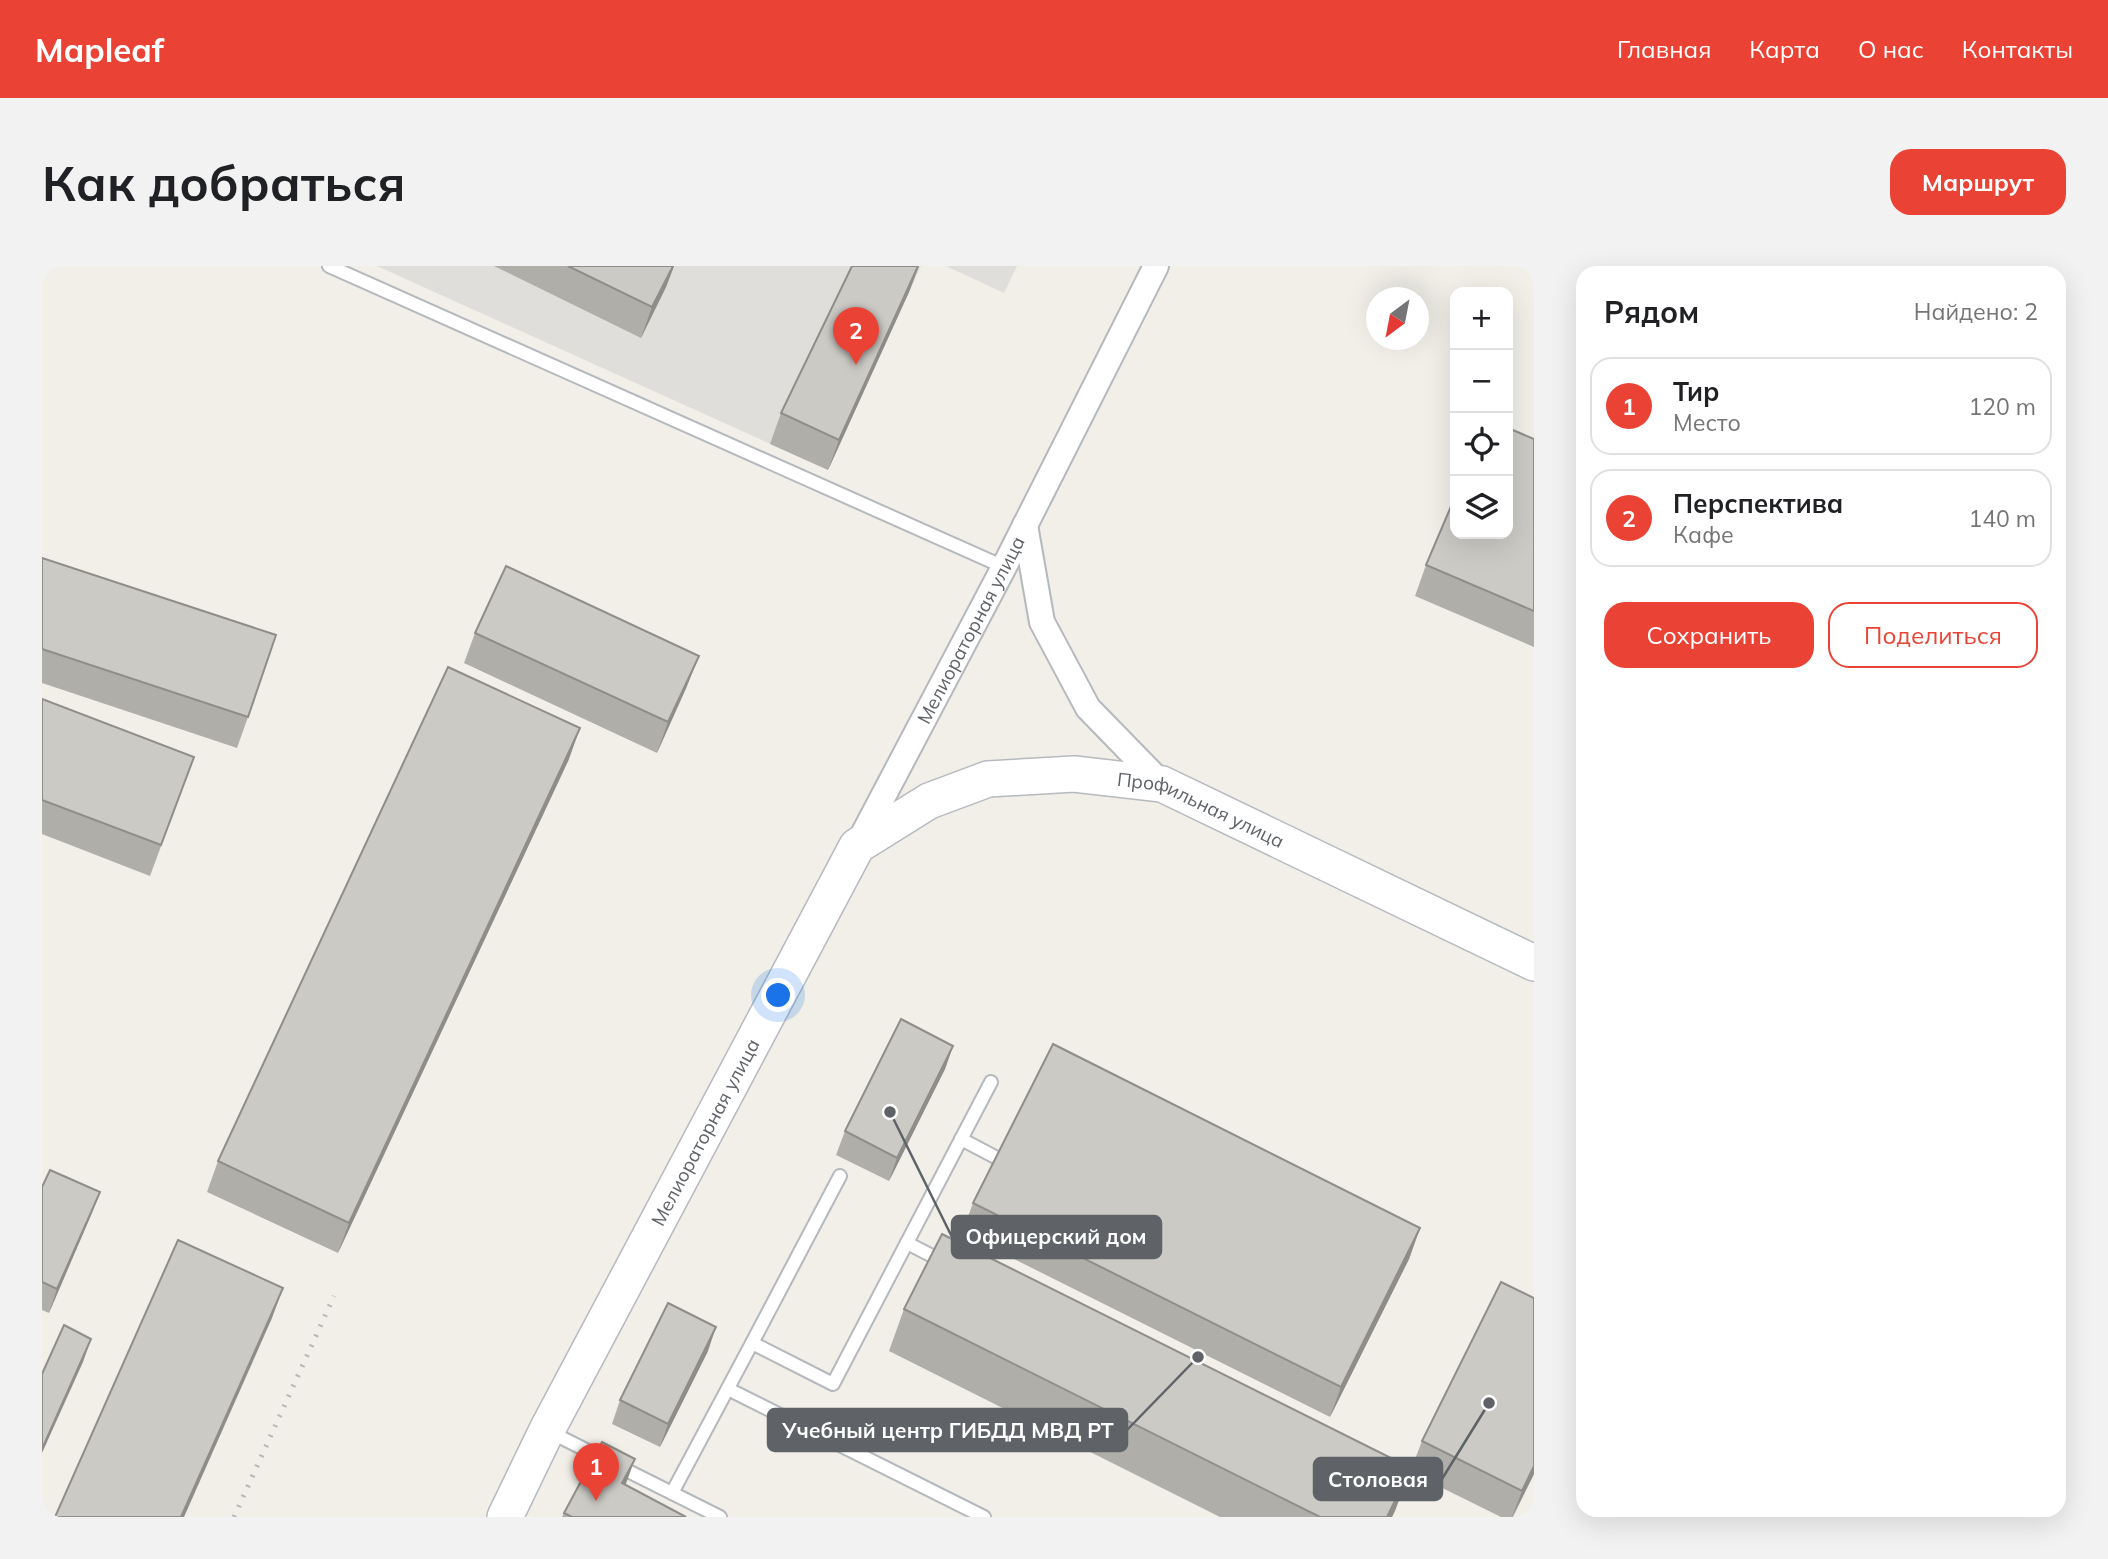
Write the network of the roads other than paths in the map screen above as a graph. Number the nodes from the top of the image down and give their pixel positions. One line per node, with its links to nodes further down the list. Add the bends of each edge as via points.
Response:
1 (329, 266): 4 (lane)
2 (1156, 266): 3 (street, Мелиораторная улица)
3 (1025, 525): 4 (street, Мелиораторная улица); 5 (street, Мелиораторная улица, via 1041,622 1088,708)
4 (1004, 566): 6 (street, Мелиораторная улица)
5 (1162, 784): 6 (street, Профильная улица, via 1074,774 988,779 929,801); 7 (street, Профильная улица)
6 (857, 846): 16 (street, Мелиораторная улица)
7 (1534, 963)
8 (991, 1082): 9 (lane)
9 (961, 1139): 10 (lane); 12 (lane)
10 (999, 1158)
11 (840, 1176): 14 (lane)
12 (907, 1243): 13 (lane); 14 (lane, via 833,1384)
13 (956, 1268)
14 (752, 1343): 15 (lane)
15 (728, 1389): 17 (lane); 20 (lane)
16 (547, 1430): 17 (lane); 18 (street, Мелиораторная улица)
17 (672, 1493): 19 (lane)
18 (505, 1517)
19 (720, 1517)
20 (984, 1517)

